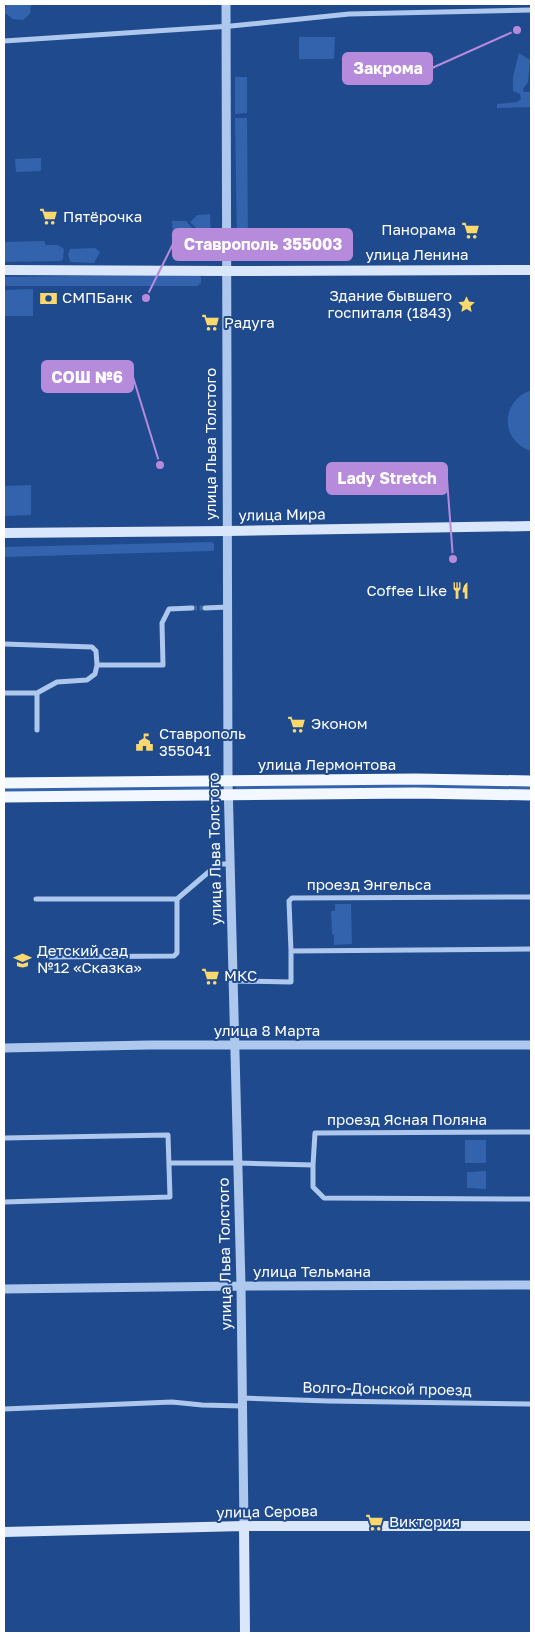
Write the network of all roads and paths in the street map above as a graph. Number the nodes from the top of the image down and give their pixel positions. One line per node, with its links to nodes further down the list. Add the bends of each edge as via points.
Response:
1 (226, 4): 3 (street, улица Льва Толстого)
2 (531, 10): 3 (street, via 358,14)
3 (226, 26): 4 (street); 7 (street, улица Льва Толстого)
4 (4, 40)
5 (4, 270): 7 (main road, улица Ленина)
6 (531, 270): 7 (main road, улица Ленина)
7 (226, 271): 9 (street, улица Льва Толстого)
8 (531, 526): 9 (main road, улица Мира)
9 (227, 531): 10 (main road, улица Мира); 11 (street, улица Льва Толстого)
10 (4, 533)
11 (228, 607): 13 (street); 19 (street, улица Льва Толстого)
12 (192, 608): 15 (street, via 169,609 162,623 163,666)
13 (205, 608)
14 (4, 644): 15 (street, via 92,647 96,650)
15 (97, 665): 17 (street, via 95,674 88,680 57,682)
16 (4, 693): 17 (street)
17 (37, 693): 18 (street)
18 (37, 730)
19 (228, 781): 20 (main road, улица Лермонтова); 21 (main road, улица Лермонтова); 22 (street, улица Льва Толстого)
20 (531, 781)
21 (4, 784)
22 (229, 795): 23 (main road, улица Лермонтова); 24 (main road, улица Лермонтова); 25 (street, улица Льва Толстого)
23 (531, 795)
24 (4, 797)
25 (231, 864): 28 (street, via 218,864); 32 (street, улица Льва Толстого)
26 (531, 897): 30 (street, проезд Энгельса, via 292,898 289,901)
27 (36, 899): 28 (street)
28 (177, 899): 31 (street, via 177,953 174,956)
29 (531, 949): 30 (street)
30 (291, 951): 32 (street, via 290,982)
31 (46, 957)
32 (233, 982): 33 (street, улица Льва Толстого)
33 (235, 1045): 34 (street, улица 8 Марта); 35 (street, улица 8 Марта); 39 (street, улица Льва Толстого)
34 (531, 1045)
35 (4, 1048)
36 (531, 1132): 40 (street, проезд Ясная Поляна, via 315,1133)
37 (4, 1138): 38 (street, via 168,1134)
38 (169, 1163): 39 (street); 42 (street, via 170,1198)
39 (238, 1163): 40 (street); 44 (street, улица Льва Толстого)
40 (313, 1165): 41 (street, проезд Ясная Поляна, via 314,1187 324,1198)
41 (531, 1199)
42 (4, 1202)
43 (531, 1285): 44 (street, улица Тельмана)
44 (241, 1286): 45 (street, улица Тельмана); 46 (street, улица Льва Толстого)
45 (4, 1289)
46 (242, 1402): 47 (street, Волго-Донской проезд); 48 (street, Волго-Донской проезд); 49 (street, улица Льва Толстого)
47 (531, 1404)
48 (4, 1409)
49 (244, 1526): 50 (main road, улица Серова); 51 (main road, улица Серова); 52 (main road, улица Льва Толстого)
50 (531, 1526)
51 (4, 1532)
52 (245, 1633)

